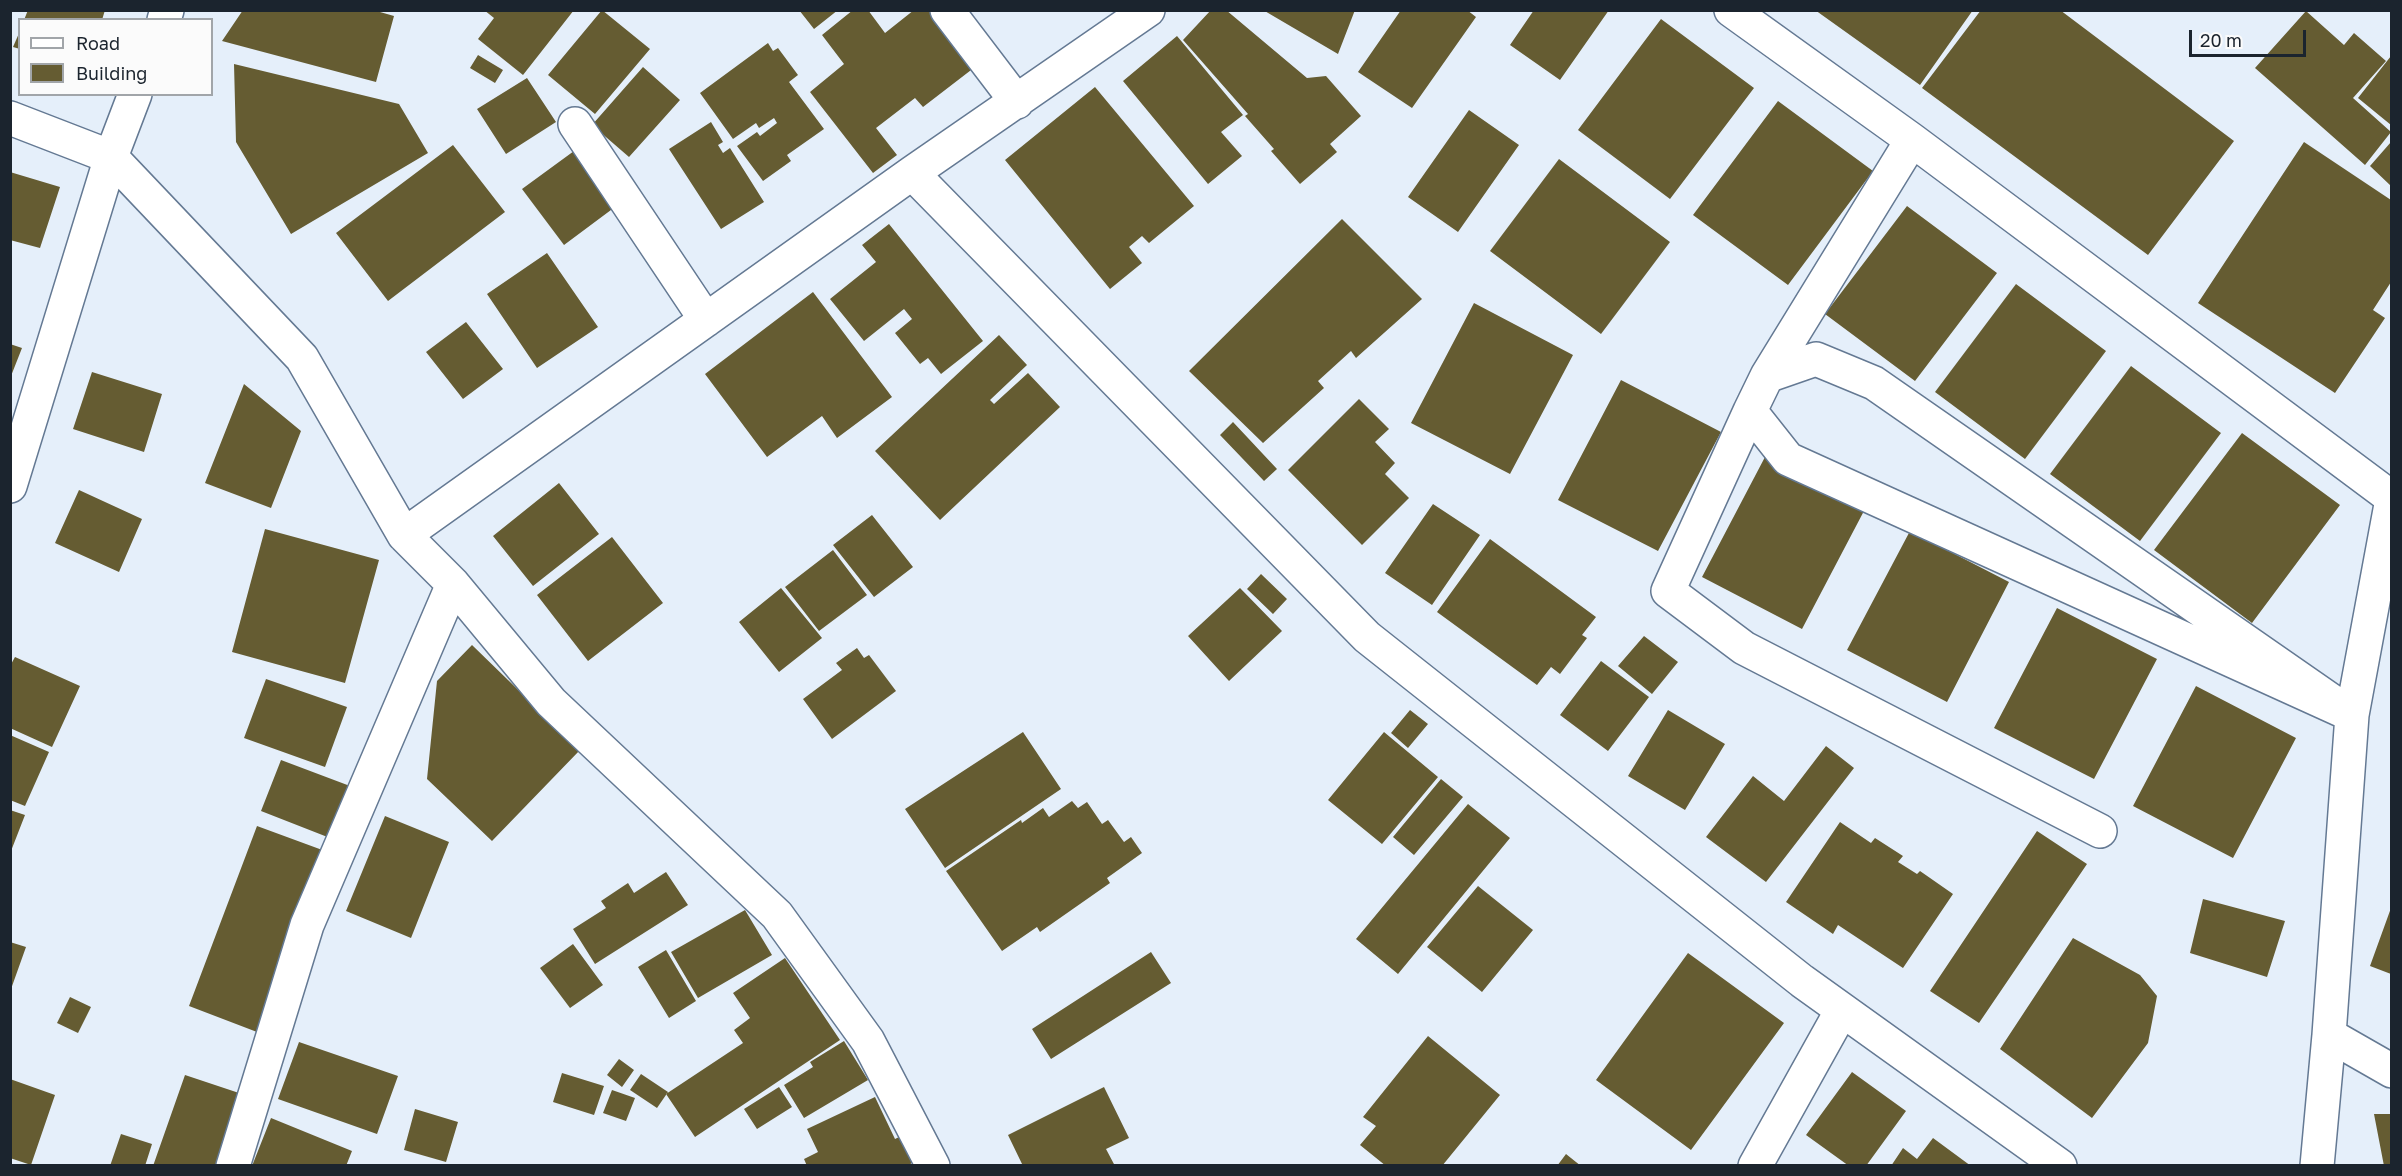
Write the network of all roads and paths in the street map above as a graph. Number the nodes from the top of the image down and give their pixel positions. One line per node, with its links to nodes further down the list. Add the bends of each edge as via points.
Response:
1 (947, 10): 5 (street)
2 (1148, 10): 5 (street)
3 (1731, 10): 8 (street)
4 (134, 96): 9 (street)
5 (1017, 102): 10 (street)
6 (10, 118): 9 (street)
7 (575, 124): 11 (street)
8 (1912, 140): 12 (street); 15 (street)
9 (111, 157): 14 (street); 16 (street, via 302,358)
10 (912, 173): 11 (street); 20 (street, via 1367,638)
11 (706, 320): 16 (street)
12 (1767, 376): 13 (street); 18 (street, via 1816,359 1874,382)
13 (1750, 411): 18 (street, via 1788,459); 19 (street, via 1668,591 1744,648)
14 (10, 486)
15 (2391, 498): 18 (street)
16 (404, 535): 17 (street)
17 (453, 584): 23 (street, via 307,926); 24 (street, via 551,702 777,915 868,1041)
18 (2352, 715): 21 (street)
19 (2100, 831)
20 (1842, 1010): 25 (street); 26 (street)
21 (2329, 1035): 22 (street); 27 (street)
22 (2391, 1071)
23 (233, 1166)
24 (933, 1166)
25 (1755, 1166)
26 (2060, 1166)
27 (2317, 1166)

